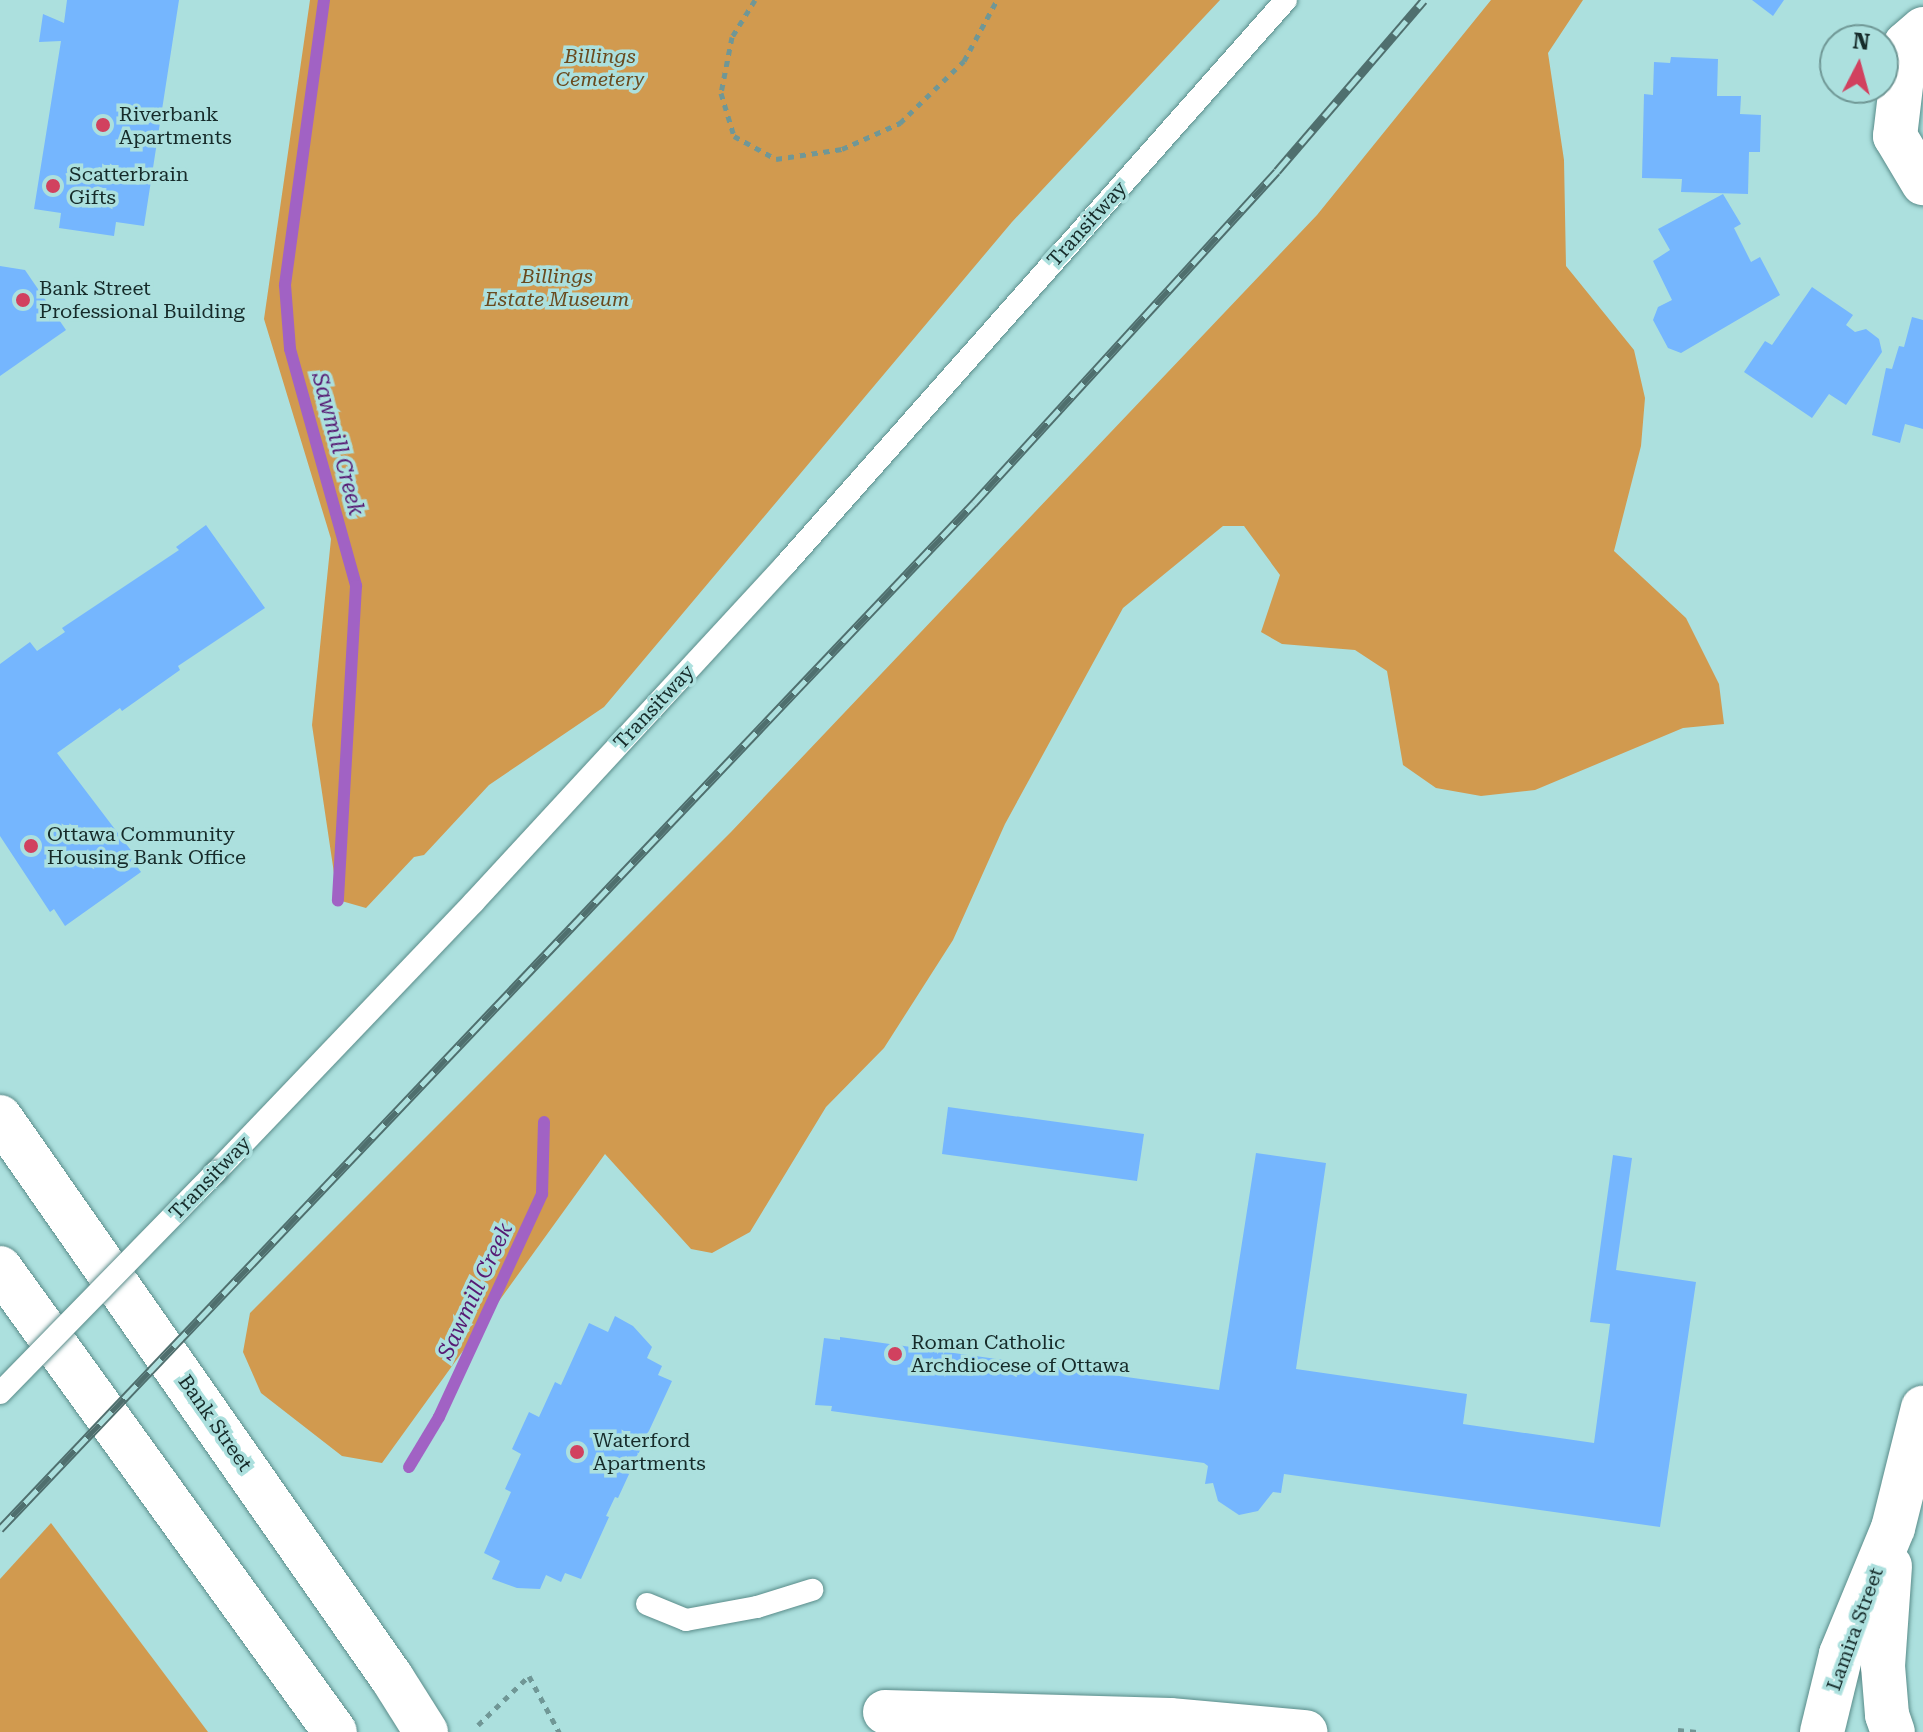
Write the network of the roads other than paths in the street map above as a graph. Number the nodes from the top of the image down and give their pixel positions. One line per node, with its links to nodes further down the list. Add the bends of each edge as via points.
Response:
1 (1286, 0): 7 (lane, Transitway, bridge, via 785,565 474,902)
2 (1923, 29): 3 (main road, via 1906,44 1895,136)
3 (1923, 183)
4 (0, 1117): 14 (main road, Bank Street)
5 (0, 1268): 6 (main road)
6 (13, 1298): 13 (main road)
7 (0, 1393)
8 (1923, 1408): 9 (main road, Lamira Street)
9 (1893, 1528): 16 (main road, Lamira Street, via 1841,1654); 17 (main road, Lamira Street, via 1883,1666)
10 (812, 1590): 11 (lane, via 686,1620)
11 (647, 1604)
12 (892, 1722): 15 (main road, via 1170,1720)
13 (335, 1732)
14 (426, 1732)
15 (1305, 1732)
16 (1822, 1732)
17 (1893, 1732)

